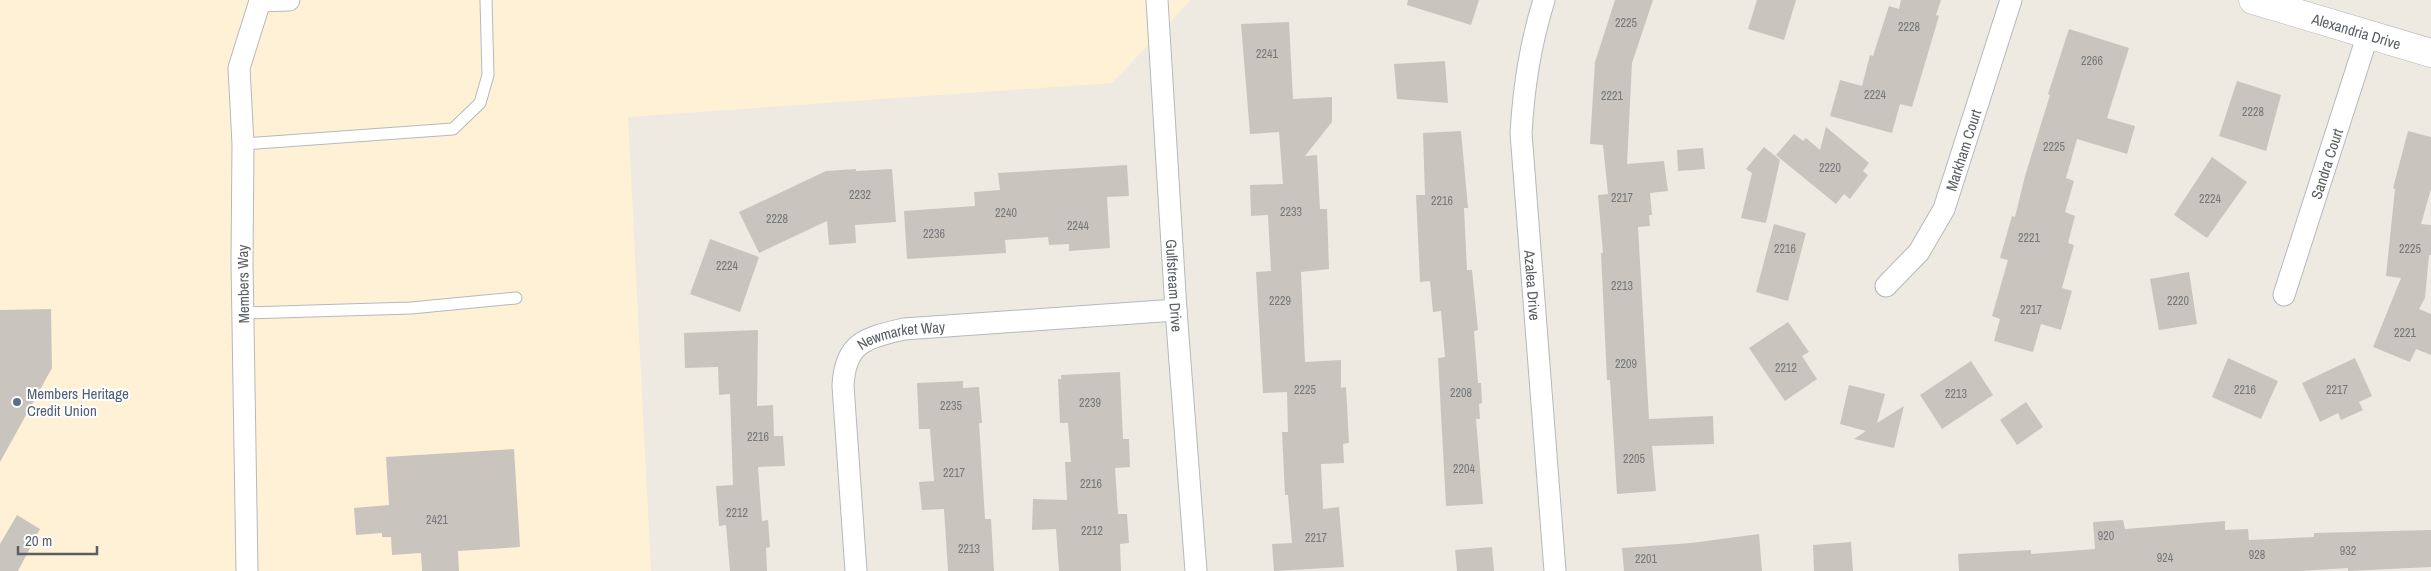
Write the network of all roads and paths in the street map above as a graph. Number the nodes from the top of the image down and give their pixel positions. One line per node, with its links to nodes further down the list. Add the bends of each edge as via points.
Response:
1 (289, 0): 7 (street)
2 (486, 0): 10 (lane, via 488,75 480,104 453,129)
3 (1158, 0): 14 (street, Gulfstream Drive)
4 (1544, 0): 19 (street, Azalea Drive, via 1532,37 1524,82 1521,133)
5 (2011, 0): 11 (street, Markham Court, via 1944,208 1919,252)
6 (2253, 0): 8 (street, Alexandria Drive)
7 (260, 1): 10 (street, Members Way, via 239,68)
8 (2368, 34): 9 (street, Alexandria Drive); 12 (street, Sandra Court)
9 (2431, 53)
10 (243, 144): 15 (street, Members Way)
11 (1886, 286)
12 (2284, 295)
13 (516, 298): 15 (lane, via 411,308)
14 (1176, 310): 17 (street, Newmarket Way, via 904,329 857,344 844,368 843,386); 18 (street, Gulfstream Drive)
15 (243, 313): 16 (street, Members Way)
16 (247, 571)
17 (856, 571)
18 (1196, 571)
19 (1555, 571)

